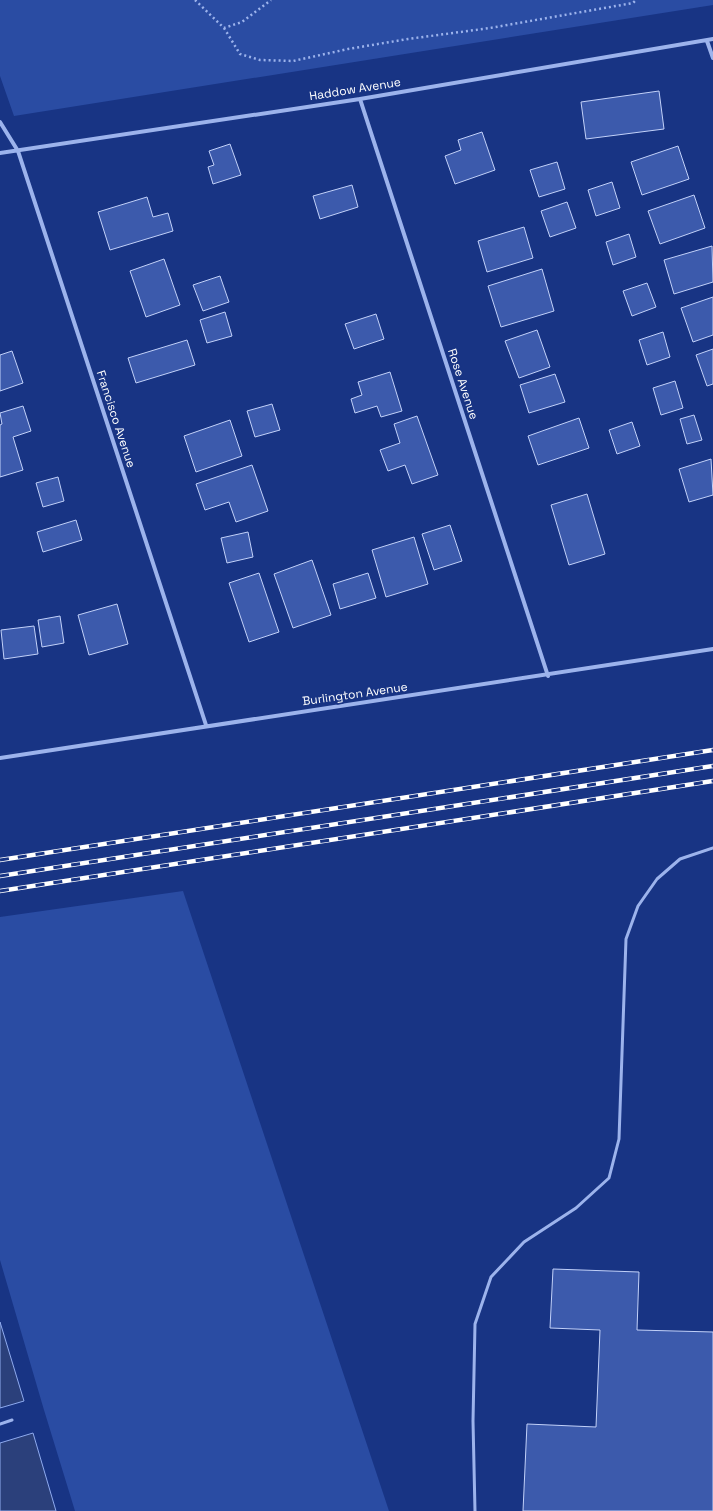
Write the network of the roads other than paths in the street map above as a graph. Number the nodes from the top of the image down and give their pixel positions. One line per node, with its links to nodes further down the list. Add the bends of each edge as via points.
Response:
1 (713, 40): 2 (street, Haddow Avenue)
2 (707, 41): 3 (street); 4 (street, Haddow Avenue)
3 (713, 58)
4 (360, 99): 6 (street, Haddow Avenue); 9 (street, Rose Avenue)
5 (0, 122): 6 (street, Francisco Avenue)
6 (18, 151): 7 (street, Haddow Avenue); 10 (street, Francisco Avenue)
7 (0, 153)
8 (713, 649): 9 (street, Burlington Avenue)
9 (548, 676): 10 (street, Burlington Avenue)
10 (206, 726): 11 (street, Burlington Avenue)
11 (0, 758)
12 (713, 848): 15 (lane, via 680,859 657,879 638,906 626,939 619,1139 609,1178 576,1208 524,1242 491,1276 475,1324)
13 (12, 1420): 14 (lane)
14 (0, 1424)
15 (475, 1511)

